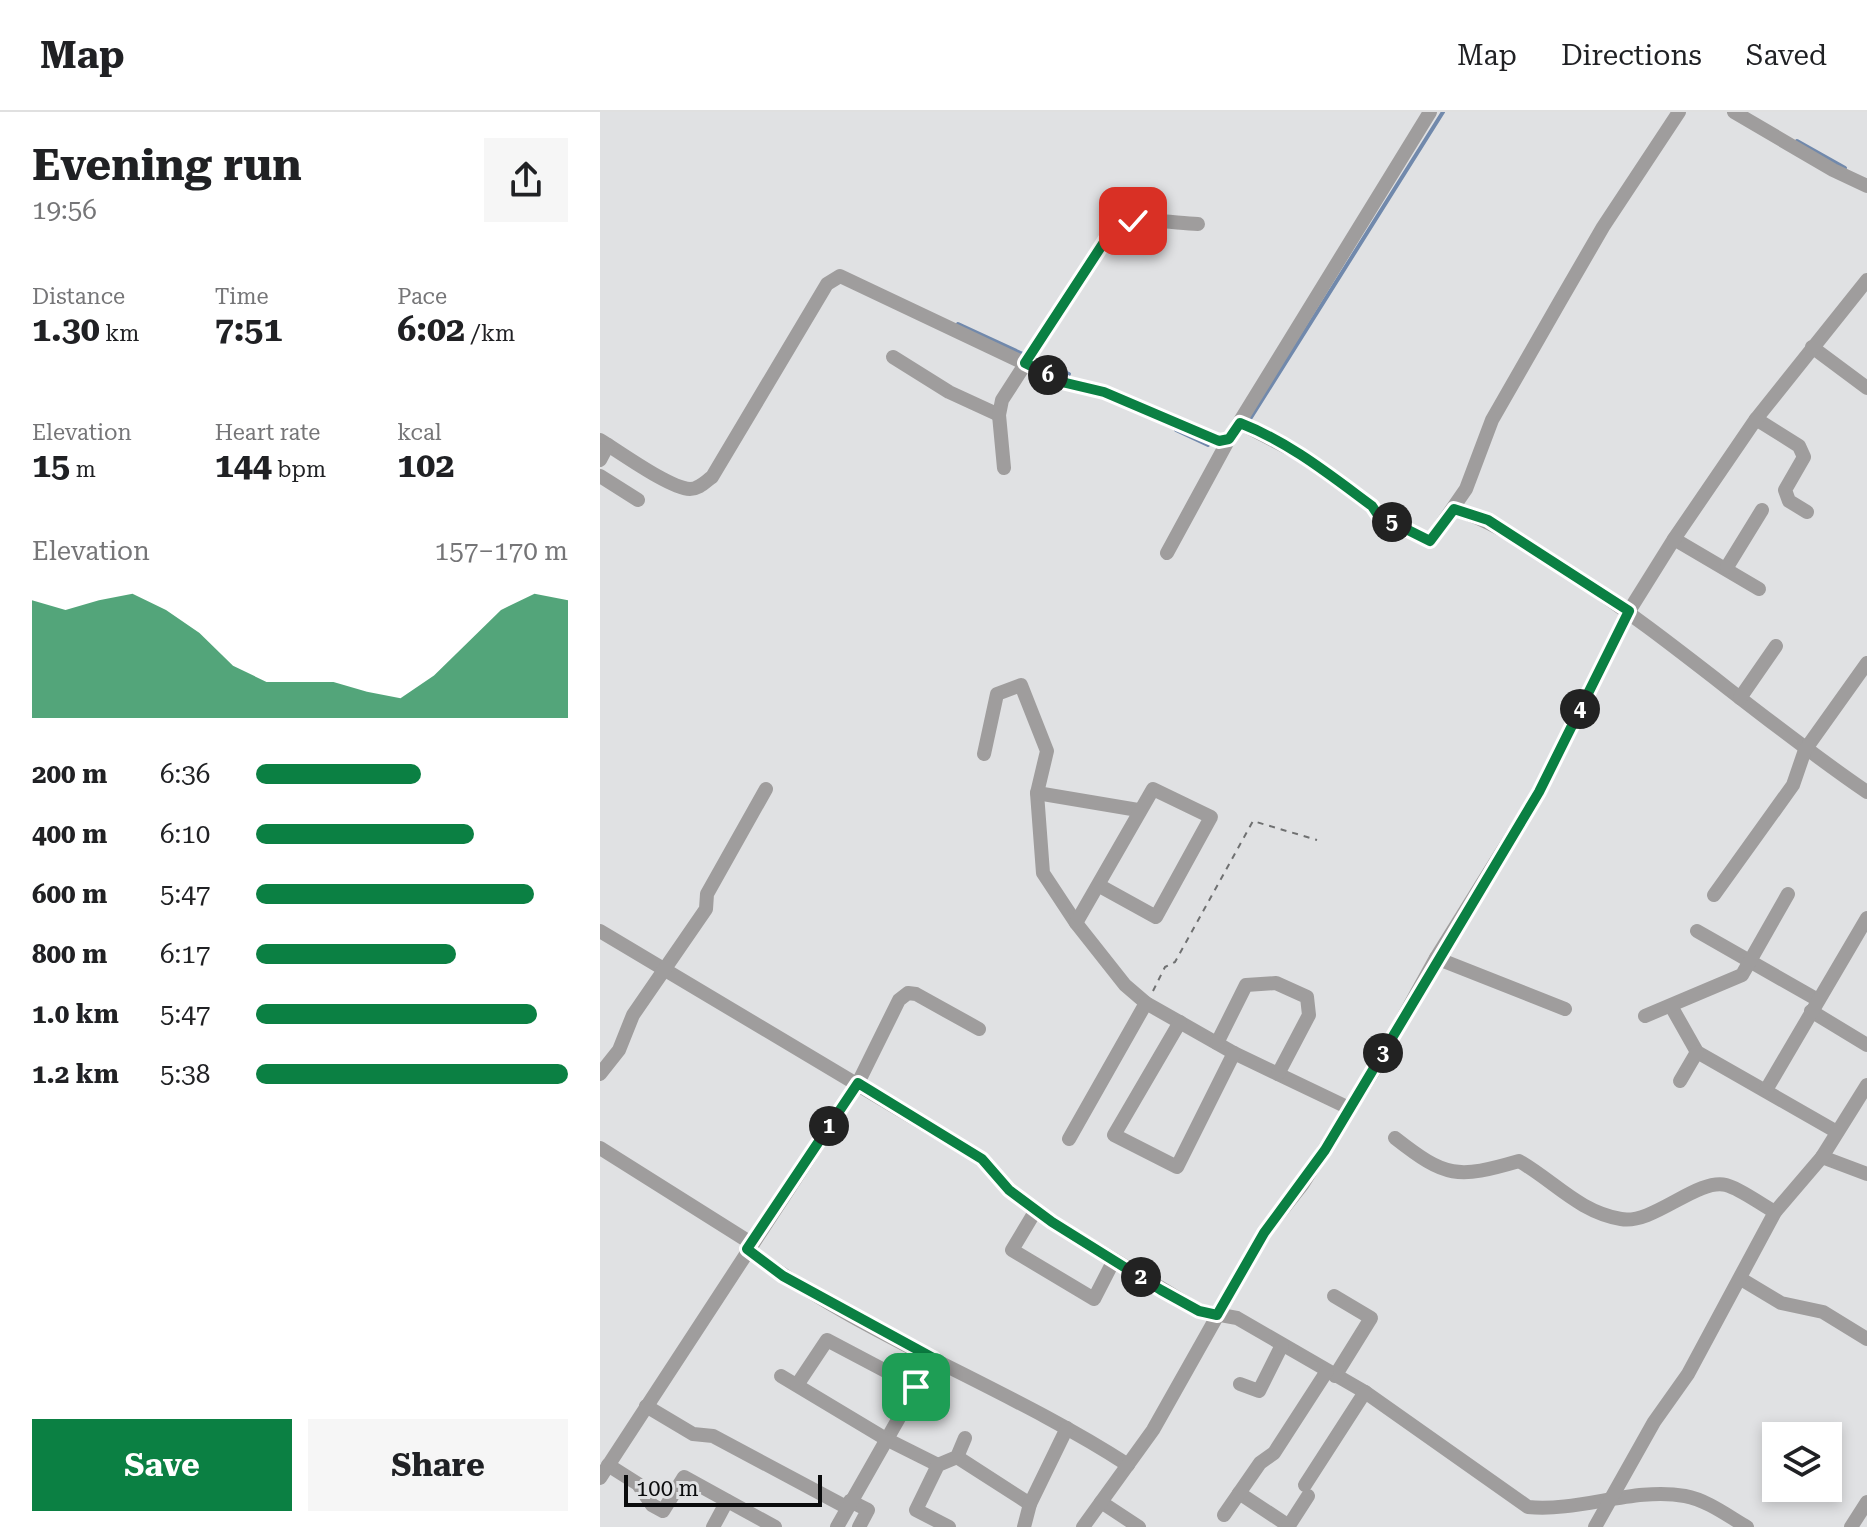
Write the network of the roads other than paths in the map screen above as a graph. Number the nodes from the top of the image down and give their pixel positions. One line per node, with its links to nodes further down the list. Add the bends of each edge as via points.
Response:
1 (1430, 112): 13 (street)
2 (1679, 112): 20 (street, via 1603,227 1507,394)
3 (1734, 112): 4 (street)
4 (1867, 186)
5 (1198, 224): 9 (street, via 1120,225)
6 (1867, 280): 7 (street)
7 (1812, 347): 10 (street); 12 (street)
8 (893, 357): 11 (street)
9 (1025, 363): 11 (street, via 1002,400); 14 (street, via 1219,441); 15 (street, via 840,276 827,284 703,484 680,487)
10 (1867, 388)
11 (999, 415): 17 (street)
12 (1756, 419): 22 (street, via 1799,446 1804,457 1785,490 1789,501); 23 (street)
13 (1240, 423): 14 (street); 20 (street, via 1298,453 1378,515 1430,541)
14 (1229, 439): 24 (street)
15 (604, 442): 16 (street)
16 (600, 460)
17 (1004, 468)
18 (600, 476): 19 (street)
19 (638, 500)
20 (1454, 509): 27 (street, via 1488,520)
21 (1762, 510): 25 (street)
22 (1807, 512)
23 (1674, 539): 25 (street); 27 (street)
24 (1167, 553)
25 (1727, 567): 26 (street)
26 (1759, 589)
27 (1629, 611): 30 (street); 44 (street, via 1539,792)
28 (1776, 646): 30 (street)
29 (1867, 663): 31 (street)
30 (1740, 698): 31 (street)
31 (1805, 750): 34 (street); 39 (street, via 1793,785)
32 (984, 754): 35 (street, via 997,694 1021,685 1047,751)
33 (766, 789): 46 (street, via 707,894 706,909)
34 (1867, 792)
35 (1037, 793): 36 (street); 41 (street, via 1043,873)
36 (1138, 810): 37 (street); 37 (street, via 1153,789 1211,817 1156,917)
37 (1098, 885): 41 (street)
38 (1788, 894): 45 (street)
39 (1714, 895)
40 (1867, 918): 48 (street)
41 (1076, 923): 47 (street)
42 (600, 931): 46 (street)
43 (1697, 931): 45 (street)
44 (1436, 958): 50 (street); 64 (street)
45 (1751, 962): 48 (street); 49 (street, via 1742,975)
46 (664, 970): 58 (street); 61 (street)
47 (1146, 1003): 52 (street); 67 (street)
48 (1815, 1005): 55 (street); 63 (street)
49 (1671, 1006): 51 (street); 56 (street)
50 (1565, 1009)
51 (1645, 1016)
52 (1180, 1022): 54 (street); 57 (street, via 1114,1135 1177,1167)
53 (979, 1029): 61 (street, via 908,993 882,1029)
54 (1217, 1043): 57 (street); 59 (street, via 1246,985 1276,983 1307,997 1309,1015)
55 (1867, 1045)
56 (1697, 1052): 60 (street); 63 (street)
57 (1234, 1053): 59 (street)
58 (600, 1074)
59 (1278, 1074): 64 (street)
60 (1680, 1081)
61 (858, 1083): 71 (street, via 982,1159); 73 (street)
62 (1867, 1085): 65 (street)
63 (1766, 1090): 65 (street)
64 (1349, 1108): 77 (street, via 1302,1185 1264,1233)
65 (1837, 1132): 69 (street)
66 (1395, 1138): 72 (street, via 1431,1167 1459,1173 1476,1174 1519,1161 1580,1205 1623,1220 1712,1185 1728,1185)
67 (1069, 1139)
68 (600, 1148): 73 (street)
69 (1822, 1157): 70 (street); 72 (street)
70 (1867, 1174)
71 (1036, 1210): 74 (street); 74 (street, via 1012,1250 1094,1299)
72 (1775, 1212): 75 (street)
73 (749, 1246): 80 (street, via 783,1276); 87 (street)
74 (1114, 1260): 77 (street, via 1199,1311)
75 (1741, 1279): 78 (street, via 1781,1303 1823,1312); 97 (street)
76 (1334, 1296): 81 (street, via 1371,1318)
77 (1217, 1315): 79 (street, via 1237,1318); 94 (street)
78 (1867, 1339)
79 (1282, 1345): 81 (street); 83 (street, via 1259,1391)
80 (933, 1358): 85 (street); 88 (street)
81 (1331, 1373): 86 (street); 96 (street)
82 (781, 1376): 84 (street)
83 (1240, 1384)
84 (797, 1385): 85 (street, via 827,1340); 90 (street)
85 (916, 1387): 90 (street)
86 (1365, 1392): 97 (street, via 1528,1507 1553,1509); 105 (street)
87 (646, 1406): 92 (street); 101 (street, via 693,1434 713,1436)
88 (1067, 1428): 94 (street); 102 (street)
89 (965, 1438): 91 (street)
90 (886, 1439): 93 (street); 101 (street)
91 (957, 1457): 93 (street); 102 (street)
92 (608, 1465): 95 (street); 98 (street, via 638,1484 663,1511 684,1477)
93 (938, 1465): 109 (street, via 916,1510)
94 (1128, 1465): 99 (street)
95 (600, 1478)
96 (1239, 1493): 103 (street); 105 (street)
97 (1609, 1500): 113 (street); 114 (street, via 1686,1496)
98 (727, 1501): 104 (street); 106 (street)
99 (1101, 1502): 111 (street); 112 (street)
100 (1867, 1502): 115 (street)
101 (848, 1504): 107 (street); 108 (street, via 868,1510)
102 (1030, 1504): 110 (street)
103 (1224, 1515)
104 (768, 1525)
105 (1288, 1526)
106 (713, 1527)
107 (837, 1527)
108 (859, 1527)
109 (949, 1527)
110 (1024, 1527)
111 (1083, 1527)
112 (1139, 1527)
113 (1595, 1527)
114 (1747, 1527)
115 (1851, 1527)

